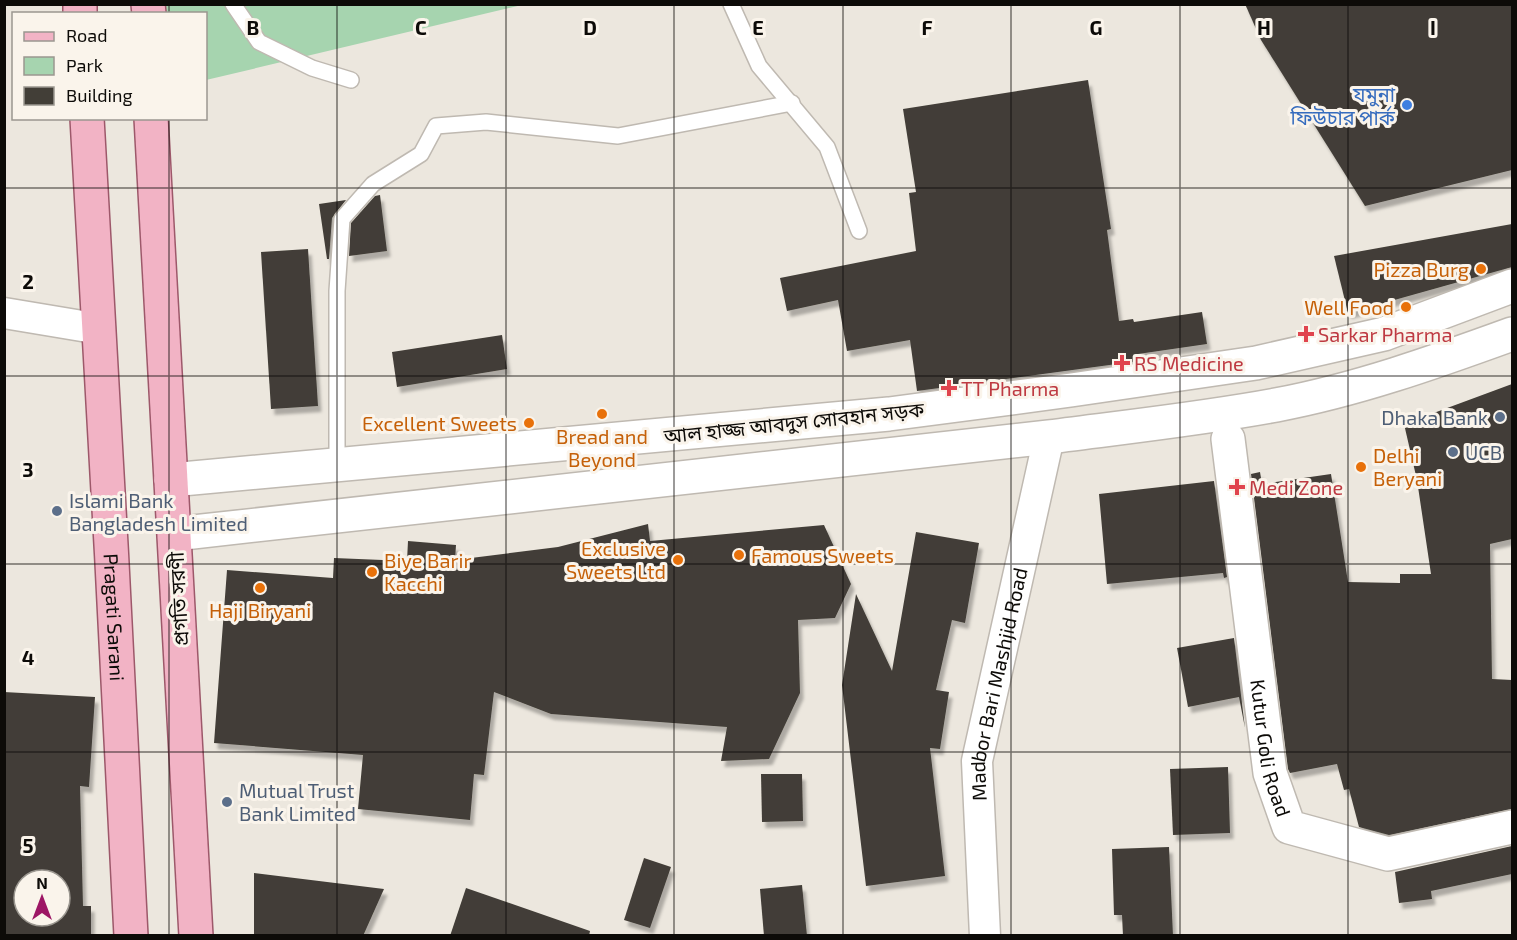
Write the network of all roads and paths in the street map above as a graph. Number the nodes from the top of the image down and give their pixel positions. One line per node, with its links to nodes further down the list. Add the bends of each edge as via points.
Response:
1 (233, 4): 3 (lane, via 259,42 312,68)
2 (731, 4): 4 (lane, via 759,66)
3 (351, 80)
4 (792, 103): 7 (lane, via 827,147); 14 (lane, via 618,136 486,122 436,126 421,154 373,184 342,219 337,291)
5 (87, 120): 10 (main road, Pragati Sarani)
6 (151, 120): 15 (main road, প্রগতি সরণী)
7 (859, 231)
8 (1512, 286): 14 (street, আল হাজ্জ আবদুস সোবহান সড়ক, via 1384,334 1256,363 889,414)
9 (4, 313): 10 (street)
10 (100, 329): 18 (main road, Pragati Sarani)
11 (1512, 334): 12 (street, via 1438,360 1277,405)
12 (1049, 437): 16 (street); 20 (street, Madbor Bari Mashjid Road, via 977,761)
13 (1228, 439): 17 (street, Kutur Goli Road, via 1270,773 1289,827 1388,854)
14 (337, 465): 15 (street, আল হাজ্জ আবদুস সোবহান সড়ক)
15 (171, 480): 16 (main road, প্রগতি সরণী)
16 (175, 534): 19 (main road, প্রগতি সরণী)
17 (1512, 827)
18 (131, 936)
19 (196, 936)
20 (985, 936)

